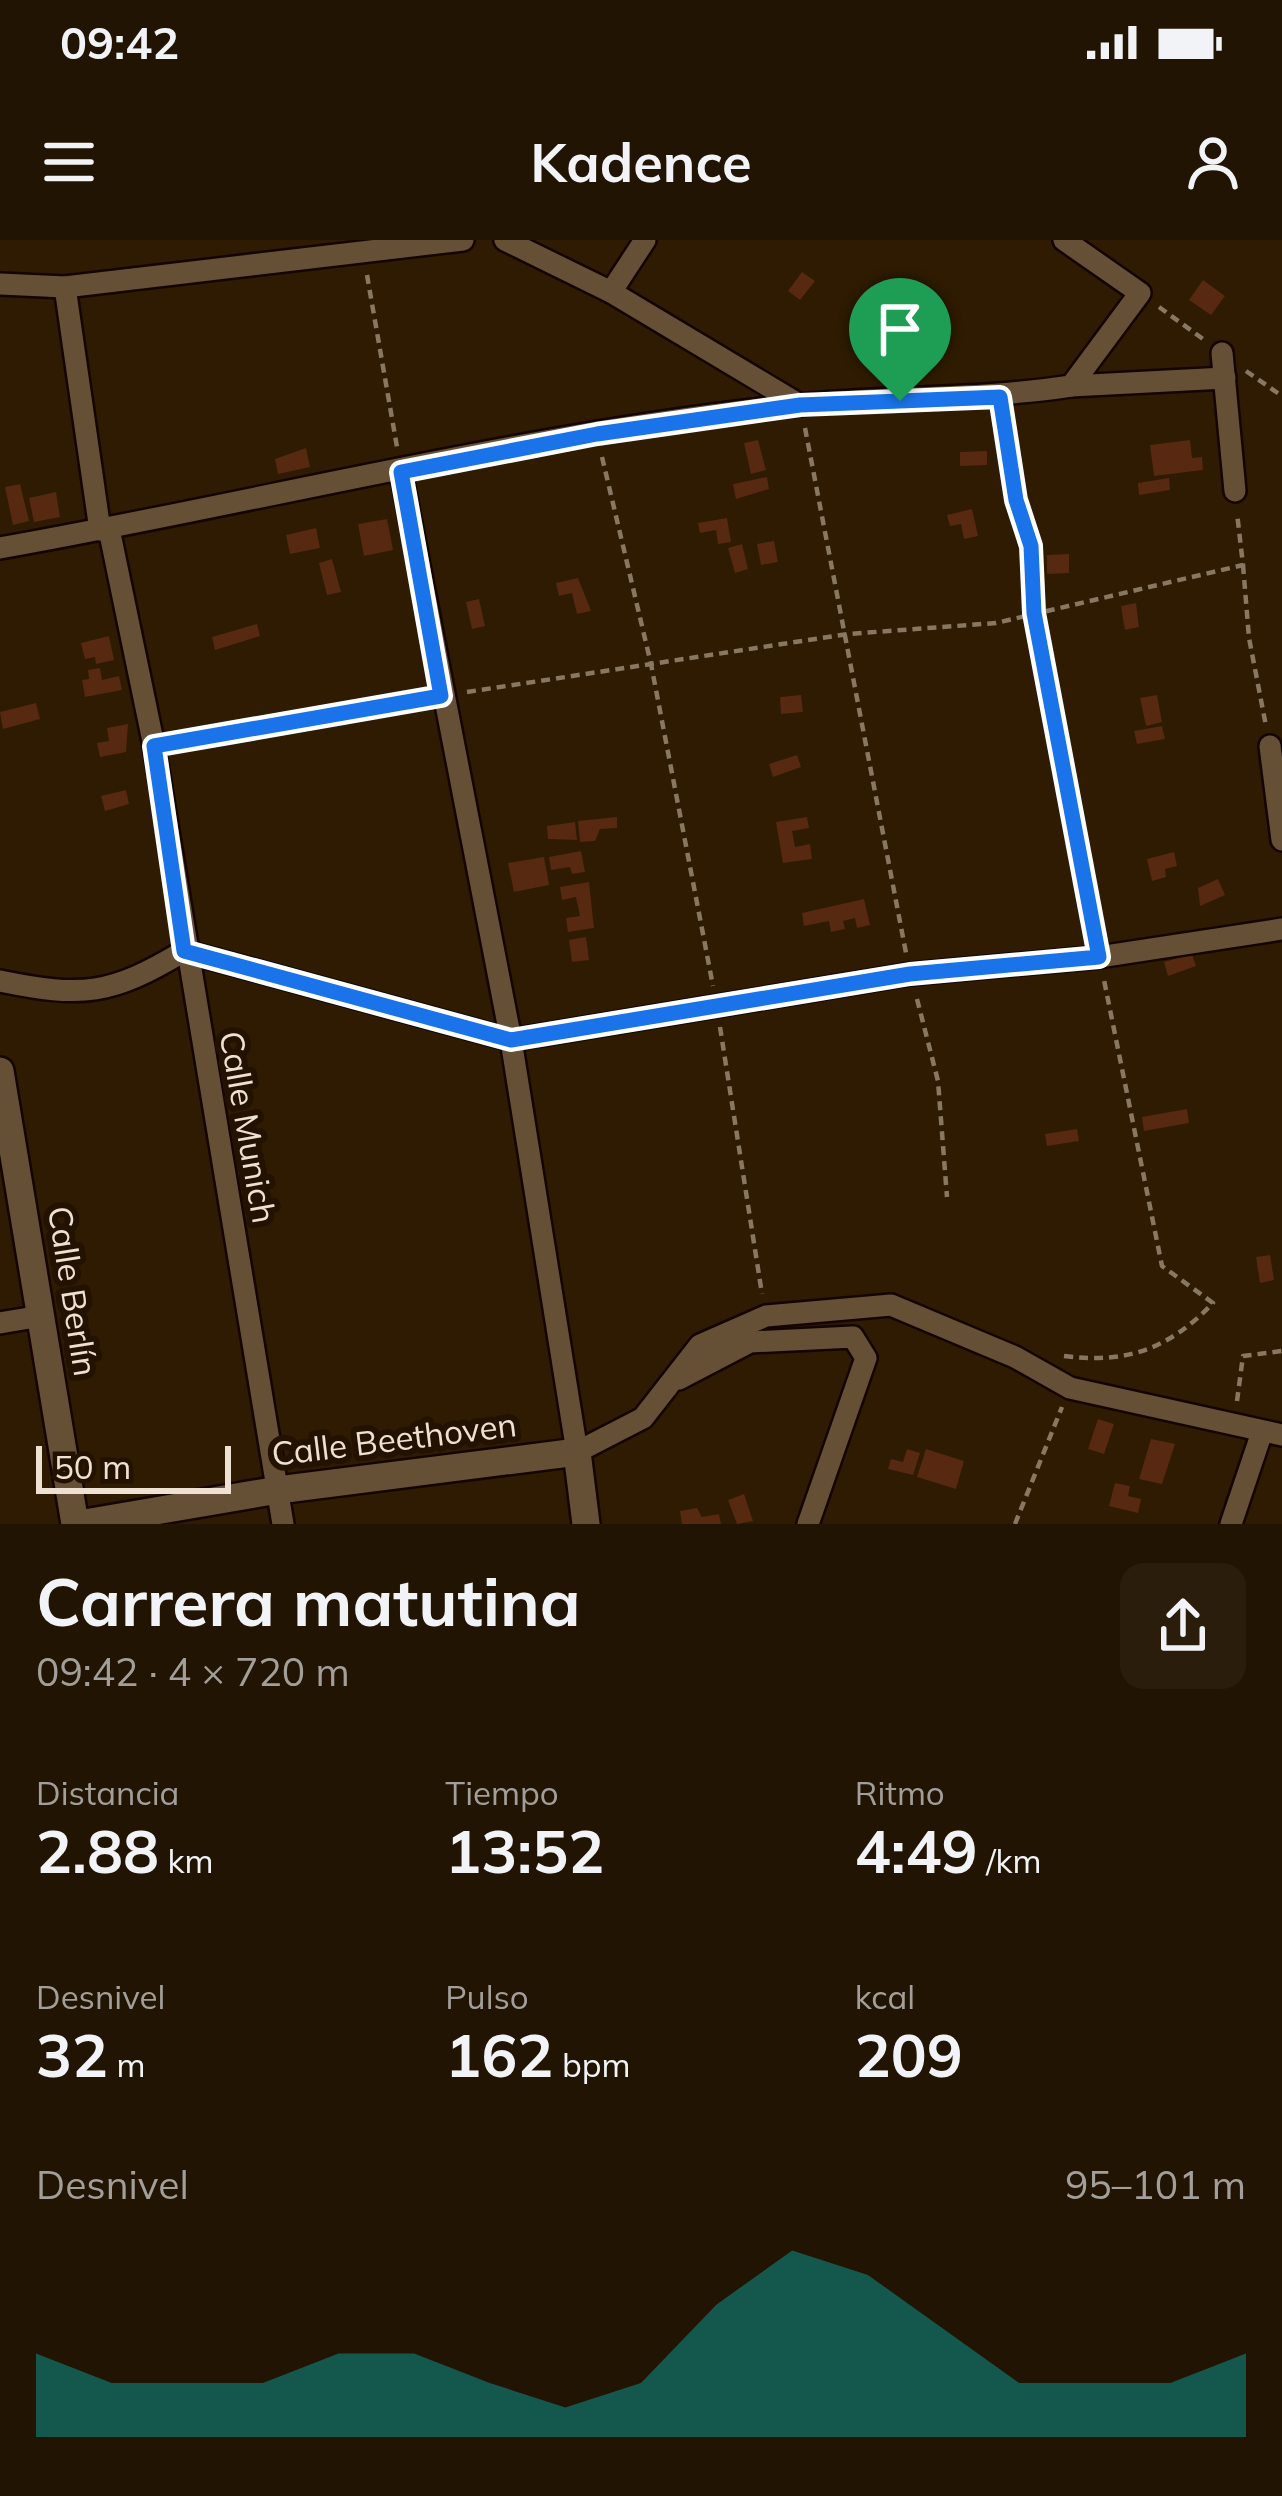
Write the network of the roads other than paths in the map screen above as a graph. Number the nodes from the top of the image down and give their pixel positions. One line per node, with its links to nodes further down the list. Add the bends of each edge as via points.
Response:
1 (463, 240): 6 (street)
2 (505, 240): 7 (street)
3 (645, 240): 7 (street)
4 (1064, 240): 10 (street, via 1140,293)
5 (0, 284): 6 (street)
6 (64, 286): 14 (street, Calle Munich)
7 (610, 292): 11 (street)
8 (1222, 352): 9 (street)
9 (1225, 379): 10 (street); 13 (street)
10 (1071, 386): 11 (street, via 1000,397)
11 (800, 405): 12 (street)
12 (401, 472): 14 (street); 21 (street)
13 (1235, 491)
14 (105, 529): 15 (street); 19 (street, Calle Munich, via 154,746)
15 (0, 548)
16 (1270, 746): 17 (street)
17 (1282, 840)
18 (1282, 929): 21 (street, via 910,974)
19 (184, 951): 20 (street, via 129,984 96,992); 21 (street); 29 (street, Calle Munich)
20 (0, 981)
21 (511, 1040): 28 (street)
22 (0, 1071): 23 (street, Calle Berlín)
23 (5, 1135): 24 (street, Calle Berlín)
24 (41, 1316): 25 (street); 30 (street, Calle Berlín)
25 (0, 1323)
26 (668, 1385): 27 (street, via 700,1345 766,1316 891,1305 1070,1388); 28 (street, via 644,1418); 33 (street, via 749,1342 854,1337 866,1358)
27 (1272, 1433): 34 (street)
28 (577, 1452): 29 (street, Calle Beethoven); 32 (street)
29 (278, 1490): 30 (street, Calle Beethoven); 31 (street, Calle Munich)
30 (77, 1524)
31 (283, 1524)
32 (586, 1524)
33 (808, 1524)
34 (1231, 1524)

